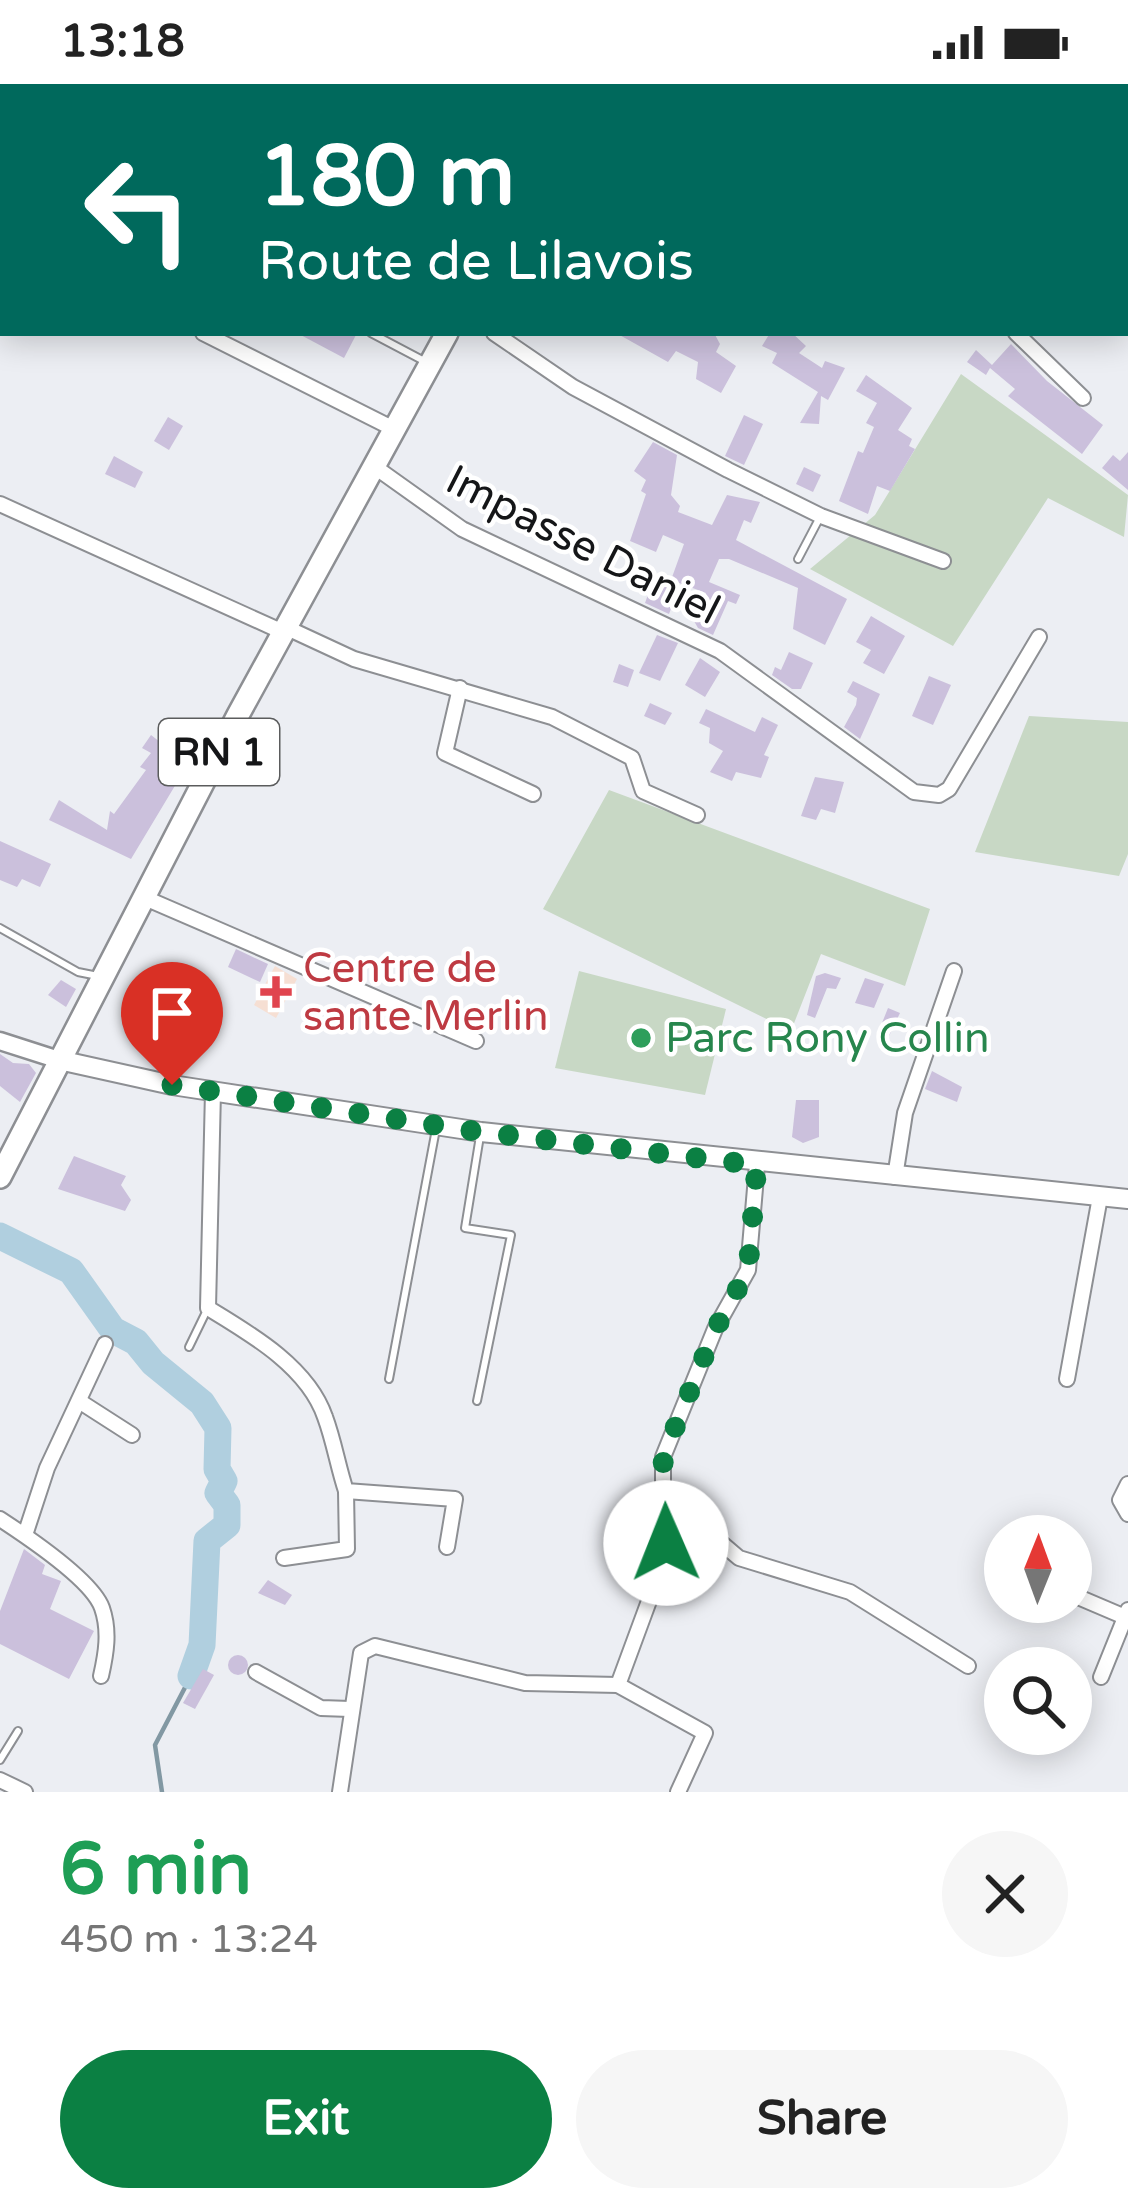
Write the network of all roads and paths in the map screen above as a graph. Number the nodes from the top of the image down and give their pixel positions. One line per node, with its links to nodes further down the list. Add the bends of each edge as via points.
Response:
1 (209, 336): 8 (street)
2 (377, 336): 6 (lane)
3 (445, 336): 6 (main road, RN 1)
4 (498, 336): 11 (street, via 573,387)
5 (1019, 336): 7 (street)
6 (429, 364): 8 (main road, RN 1)
7 (1083, 398)
8 (394, 429): 9 (main road, RN 1)
9 (375, 467): 14 (main road, RN 1); 15 (street, Impasse Daniel, via 462,529 720,651 914,792 949,789)
10 (0, 503): 14 (street)
11 (820, 516): 12 (lane); 13 (street)
12 (799, 559)
13 (943, 561)
14 (284, 630): 16 (street); 19 (main road, RN 1)
15 (1039, 637)
16 (460, 688): 17 (street, via 447,756); 18 (street, via 552,717 632,758 643,791)
17 (533, 794)
18 (697, 815)
19 (145, 898): 22 (main road, RN 1); 23 (street)
20 (0, 928): 22 (lane)
21 (954, 971): 31 (street, via 913,1084)
22 (104, 978): 25 (main road, RN 1)
23 (476, 1041)
24 (0, 1042): 25 (street)
25 (59, 1060): 26 (main road); 30 (main road, RN 1)
26 (213, 1090): 27 (main road); 34 (street)
27 (436, 1126): 28 (main road); 38 (lane)
28 (481, 1132): 29 (main road); 40 (lane, via 465,1228 511,1235)
29 (757, 1165): 31 (main road); 44 (street, via 748,1270 663,1457)
30 (0, 1177)
31 (895, 1177): 32 (main road)
32 (1100, 1197): 33 (main road); 37 (street)
33 (1128, 1199)
34 (208, 1308): 36 (lane); 43 (street, via 301,1378 324,1412)
35 (105, 1344): 39 (street)
36 (190, 1347)
37 (1067, 1378)
38 (389, 1379)
39 (79, 1401): 41 (street); 47 (street)
40 (477, 1401)
41 (132, 1435)
42 (1128, 1484): 45 (street, via 1120,1500)
43 (346, 1491): 48 (street, via 454,1499); 49 (street, via 347,1549)
44 (665, 1495): 52 (street, via 739,1558 850,1592); 56 (street, via 663,1563)
45 (1128, 1514)
46 (0, 1519): 47 (street)
47 (25, 1535): 54 (street, via 102,1604 108,1642)
48 (447, 1547)
49 (284, 1558)
50 (1092, 1601): 51 (street)
51 (1127, 1613): 55 (street)
52 (968, 1666)
53 (256, 1672): 57 (street, via 321,1708)
54 (101, 1676)
55 (1101, 1677)
56 (618, 1685): 57 (street, via 525,1683 375,1646 361,1653); 63 (street, via 705,1733)
57 (350, 1709): 62 (street)
58 (18, 1731): 59 (lane)
59 (0, 1760)
60 (0, 1780): 61 (street)
61 (25, 1792)
62 (340, 1792)
63 (678, 1792)

